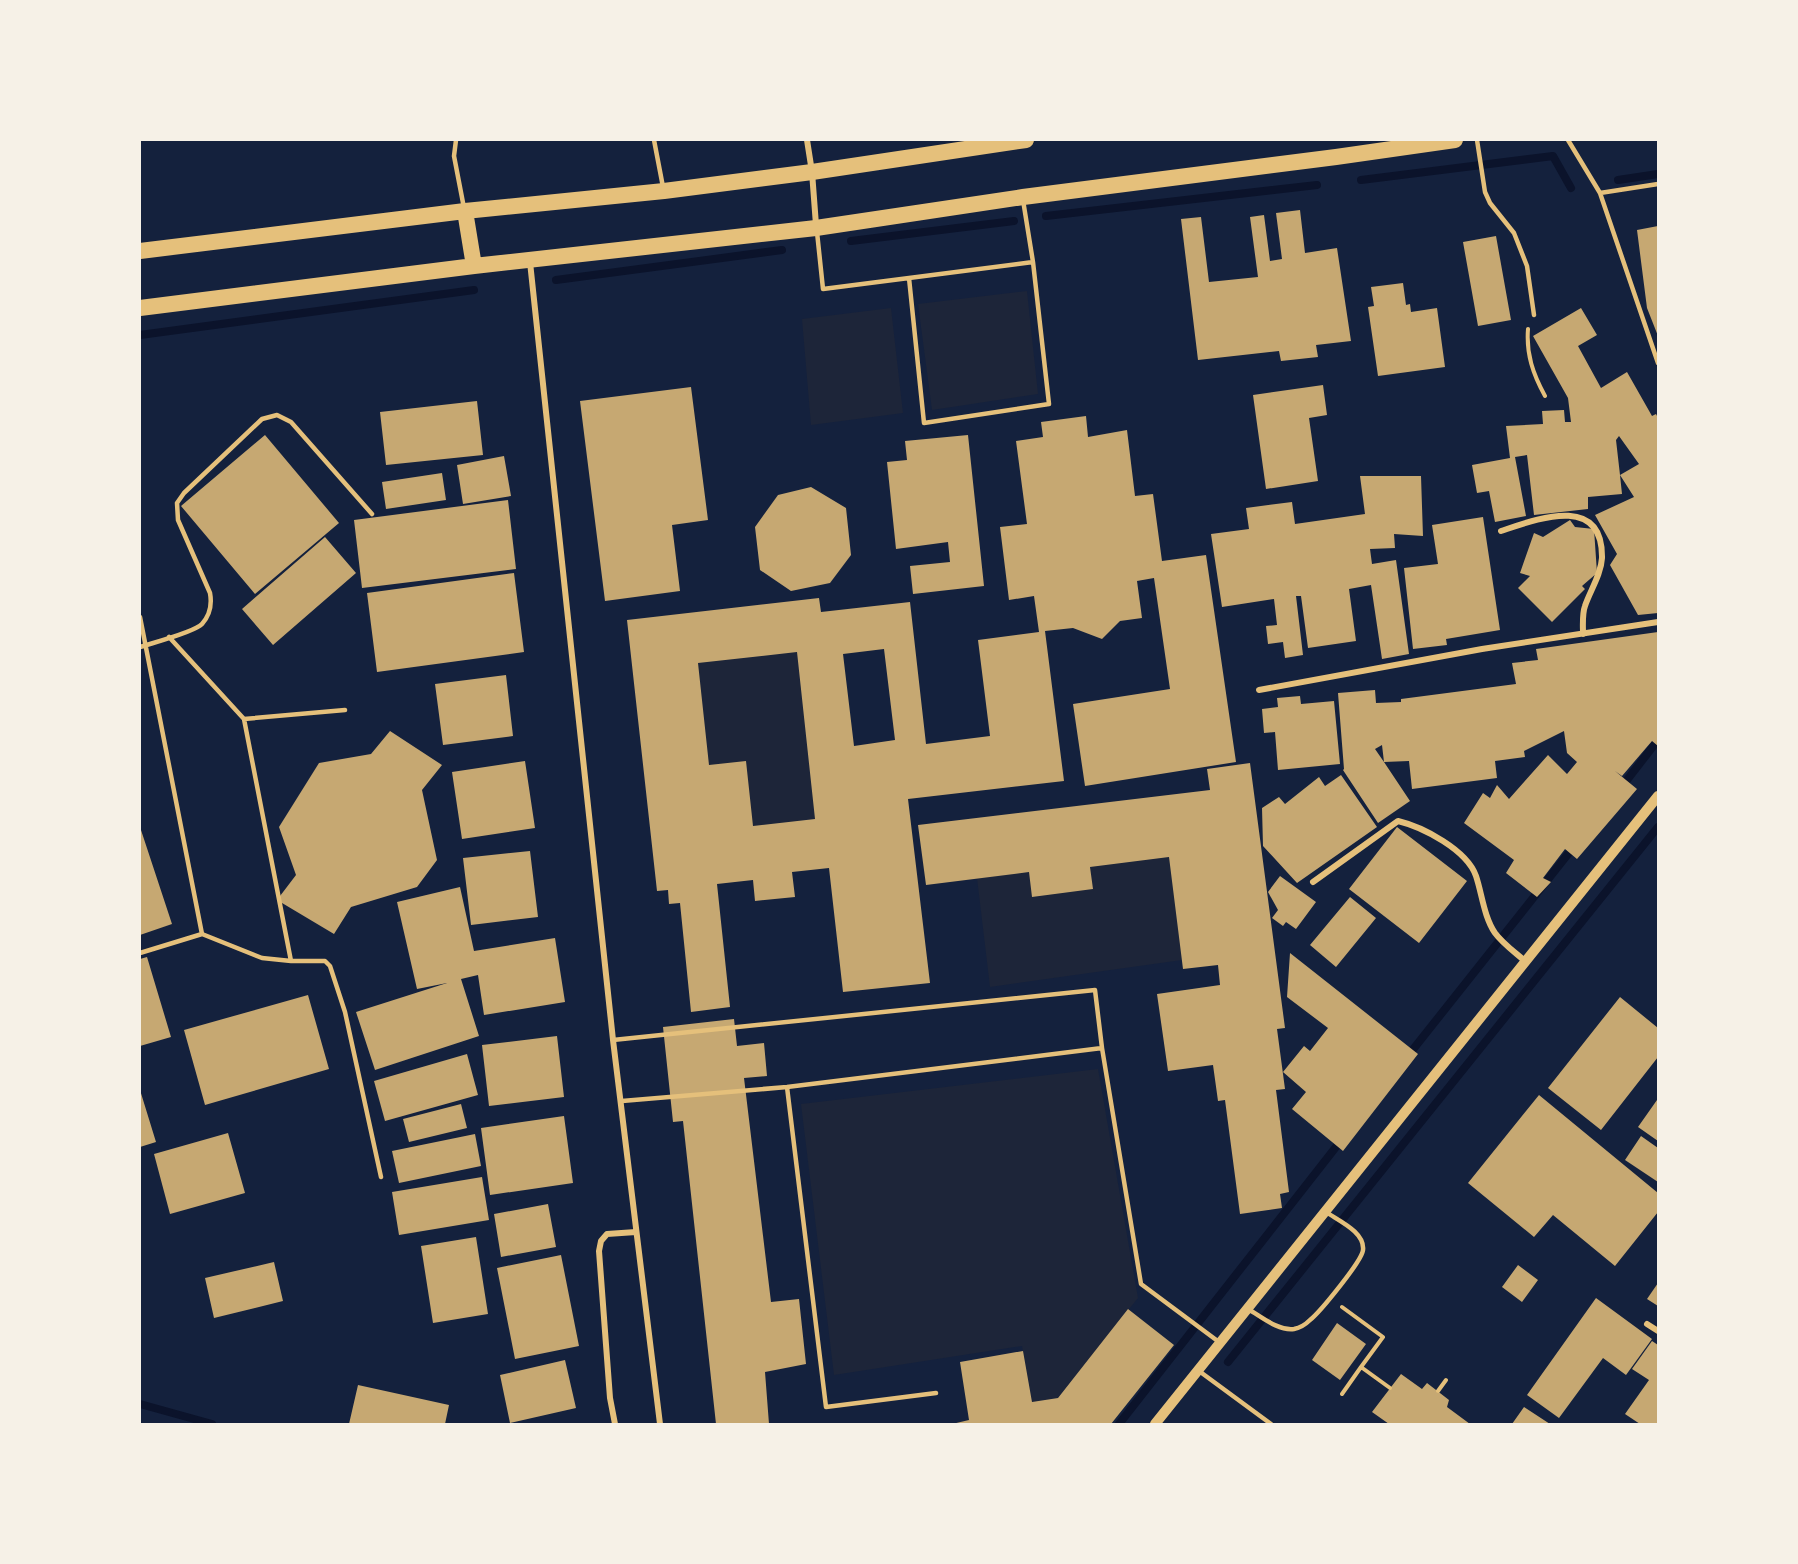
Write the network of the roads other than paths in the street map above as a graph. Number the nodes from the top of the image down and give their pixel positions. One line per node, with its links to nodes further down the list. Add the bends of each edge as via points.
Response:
1 (456, 140): 13 (lane, via 454,156)
2 (654, 140): 10 (lane)
3 (807, 140): 8 (street)
4 (1026, 140): 8 (highway)
5 (1455, 140): 12 (highway)
6 (1477, 140): 21 (lane, via 1485,192 1514,233 1527,266)
7 (1568, 140): 11 (lane)
8 (812, 172): 10 (highway); 14 (street)
9 (1659, 184): 11 (lane)
10 (664, 191): 13 (highway)
11 (1600, 193): 22 (lane)
12 (1023, 197): 14 (highway); 17 (lane)
13 (465, 211): 15 (highway); 18 (highway)
14 (816, 228): 16 (highway); 19 (lane, via 823,289)
15 (140, 251)
16 (530, 260): 18 (highway); 39 (street)
17 (1033, 262): 19 (lane); 19 (lane, via 1049,404 924,423)
18 (474, 266): 20 (highway)
19 (909, 278)
20 (140, 308)
21 (1534, 315)
22 (1659, 363)
23 (372, 514): 28 (lane, via 291,422 278,415 262,418 177,503 178,520 212,602 202,624)
24 (1501, 531): 27 (street, via 1566,514 1581,518 1598,533 1602,558 1584,608)
25 (140, 616): 29 (lane)
26 (1659, 622): 27 (street)
27 (1583, 634): 30 (street)
28 (169, 638): 29 (lane); 32 (lane)
29 (142, 646): 35 (lane)
30 (1259, 690)
31 (345, 710): 32 (lane)
32 (244, 719): 37 (lane)
33 (1659, 796): 38 (street)
34 (1313, 882): 38 (street, via 1398,821 1414,825 1463,857 1475,873 1495,933)
35 (202, 934): 36 (lane); 37 (lane, via 262,958)
36 (140, 954)
37 (291, 961): 43 (lane, via 325,961 330,966 345,1012)
38 (1526, 962): 44 (street)
39 (613, 1040): 40 (lane, via 1095,990); 42 (street)
40 (1102, 1048): 41 (lane); 49 (lane, via 1141,1284)
41 (787, 1086): 42 (lane); 51 (lane, via 826,1407)
42 (622, 1101): 45 (street)
43 (381, 1177)
44 (1326, 1212): 46 (street); 46 (lane, via 1360,1237 1364,1250 1359,1262 1310,1320 1297,1329 1274,1325)
45 (636, 1232): 52 (street, via 607,1234 599,1251); 53 (street)
46 (1248, 1309): 49 (street)
47 (1647, 1324): 48 (street)
48 (1659, 1331)
49 (1220, 1342): 50 (street)
50 (1198, 1370): 54 (street); 55 (lane)
51 (936, 1393)
52 (615, 1425)
53 (660, 1425)
54 (1155, 1425)
55 (1271, 1425)

